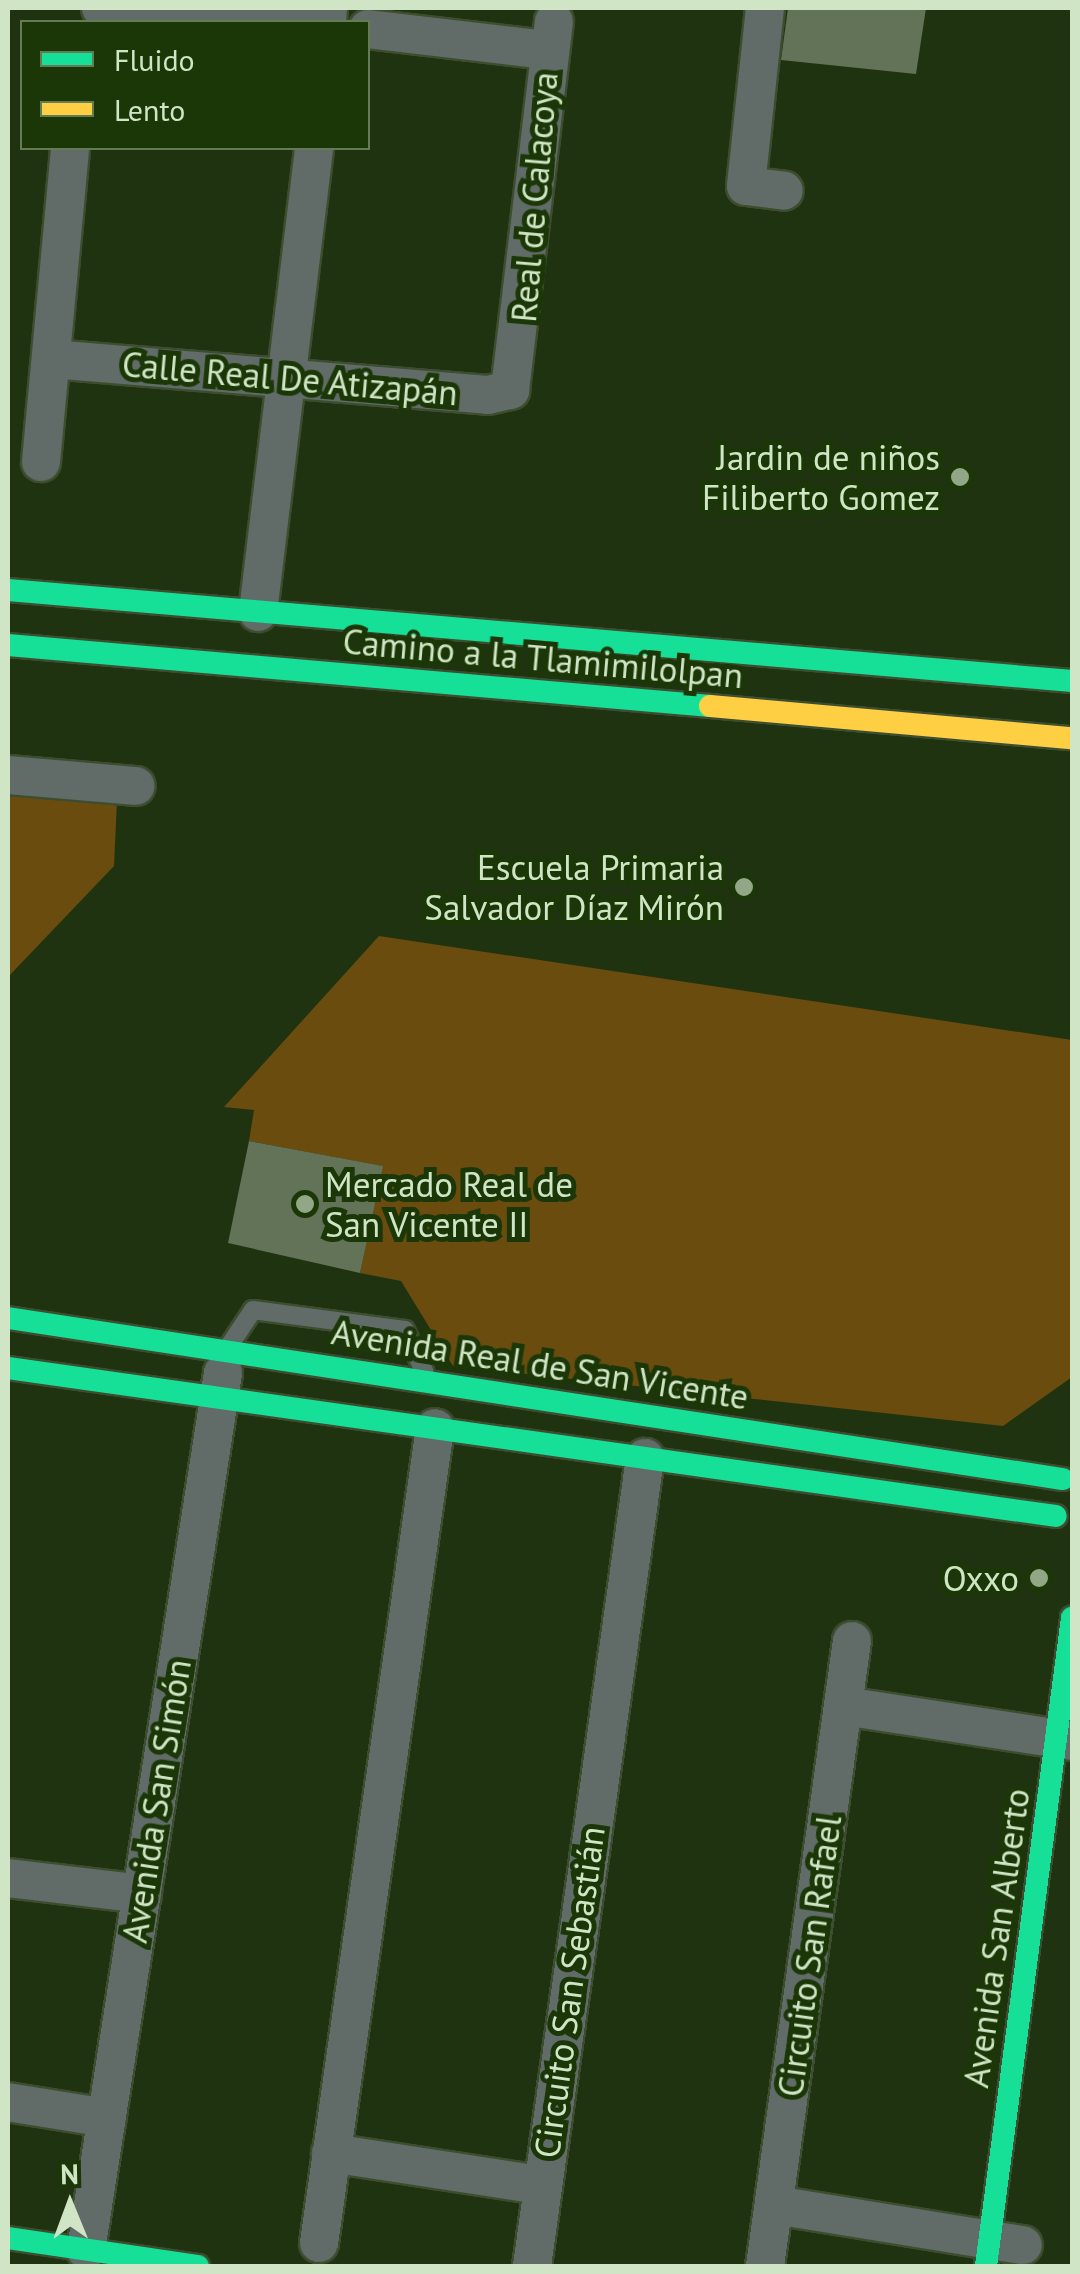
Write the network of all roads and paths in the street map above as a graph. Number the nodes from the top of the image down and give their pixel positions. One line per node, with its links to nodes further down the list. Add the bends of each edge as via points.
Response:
1 (102, 8): 3 (street)
2 (765, 8): 7 (street, via 746,186)
3 (270, 20)
4 (370, 29): 9 (street, Real de Calacoya, via 550,36)
5 (70, 150): 8 (street)
6 (314, 150): 10 (street)
7 (784, 191)
8 (50, 359): 10 (street, Calle Real De Atizapán); 11 (street)
9 (518, 373): 10 (street, Calle Real De Atizapán, via 510,390 488,395)
10 (290, 377): 13 (street)
11 (40, 462)
12 (8, 590): 13 (street, Camino a la Tlamimilolpan)
13 (258, 612): 15 (street, Camino a la Tlamimilolpan)
14 (8, 645): 16 (street, Camino a la Tlamimilolpan)
15 (1072, 681)
16 (1072, 738)
17 (8, 775): 18 (street)
18 (136, 786)
19 (8, 1318): 20 (street, Avenida Real de San Vicente)
20 (226, 1351): 22 (street, Avenida Real de San Vicente); 22 (lane, via 253,1310 405,1330); 23 (street, Avenida San Simón)
21 (8, 1368): 23 (street)
22 (429, 1382): 26 (street, Avenida Real de San Vicente)
23 (219, 1398): 24 (street); 34 (street, Avenida San Simón)
24 (435, 1428): 25 (street); 37 (street)
25 (645, 1458): 27 (street); 38 (street, Circuito San Sebastián)
26 (1068, 1472): 27 (street)
27 (1056, 1516): 28 (street)
28 (1068, 1544)
29 (1072, 1618): 32 (street, Avenida San Alberto)
30 (852, 1640): 31 (street, Circuito San Rafael)
31 (844, 1706): 32 (street); 39 (street, Circuito San Rafael)
32 (1066, 1740): 42 (street, Avenida San Alberto)
33 (8, 1878): 34 (street)
34 (142, 1894): 36 (street, Avenida San Simón)
35 (8, 2102): 36 (street)
36 (107, 2118): 43 (street, Avenida San Simón)
37 (331, 2153): 38 (street, Circuito San Sebastián); 41 (street)
38 (541, 2184): 45 (street)
39 (775, 2205): 42 (street); 46 (street, Circuito San Rafael)
40 (8, 2238): 43 (street)
41 (319, 2243)
42 (1008, 2249)
43 (86, 2250): 44 (street)
44 (198, 2266)
45 (532, 2266)
46 (765, 2266)

